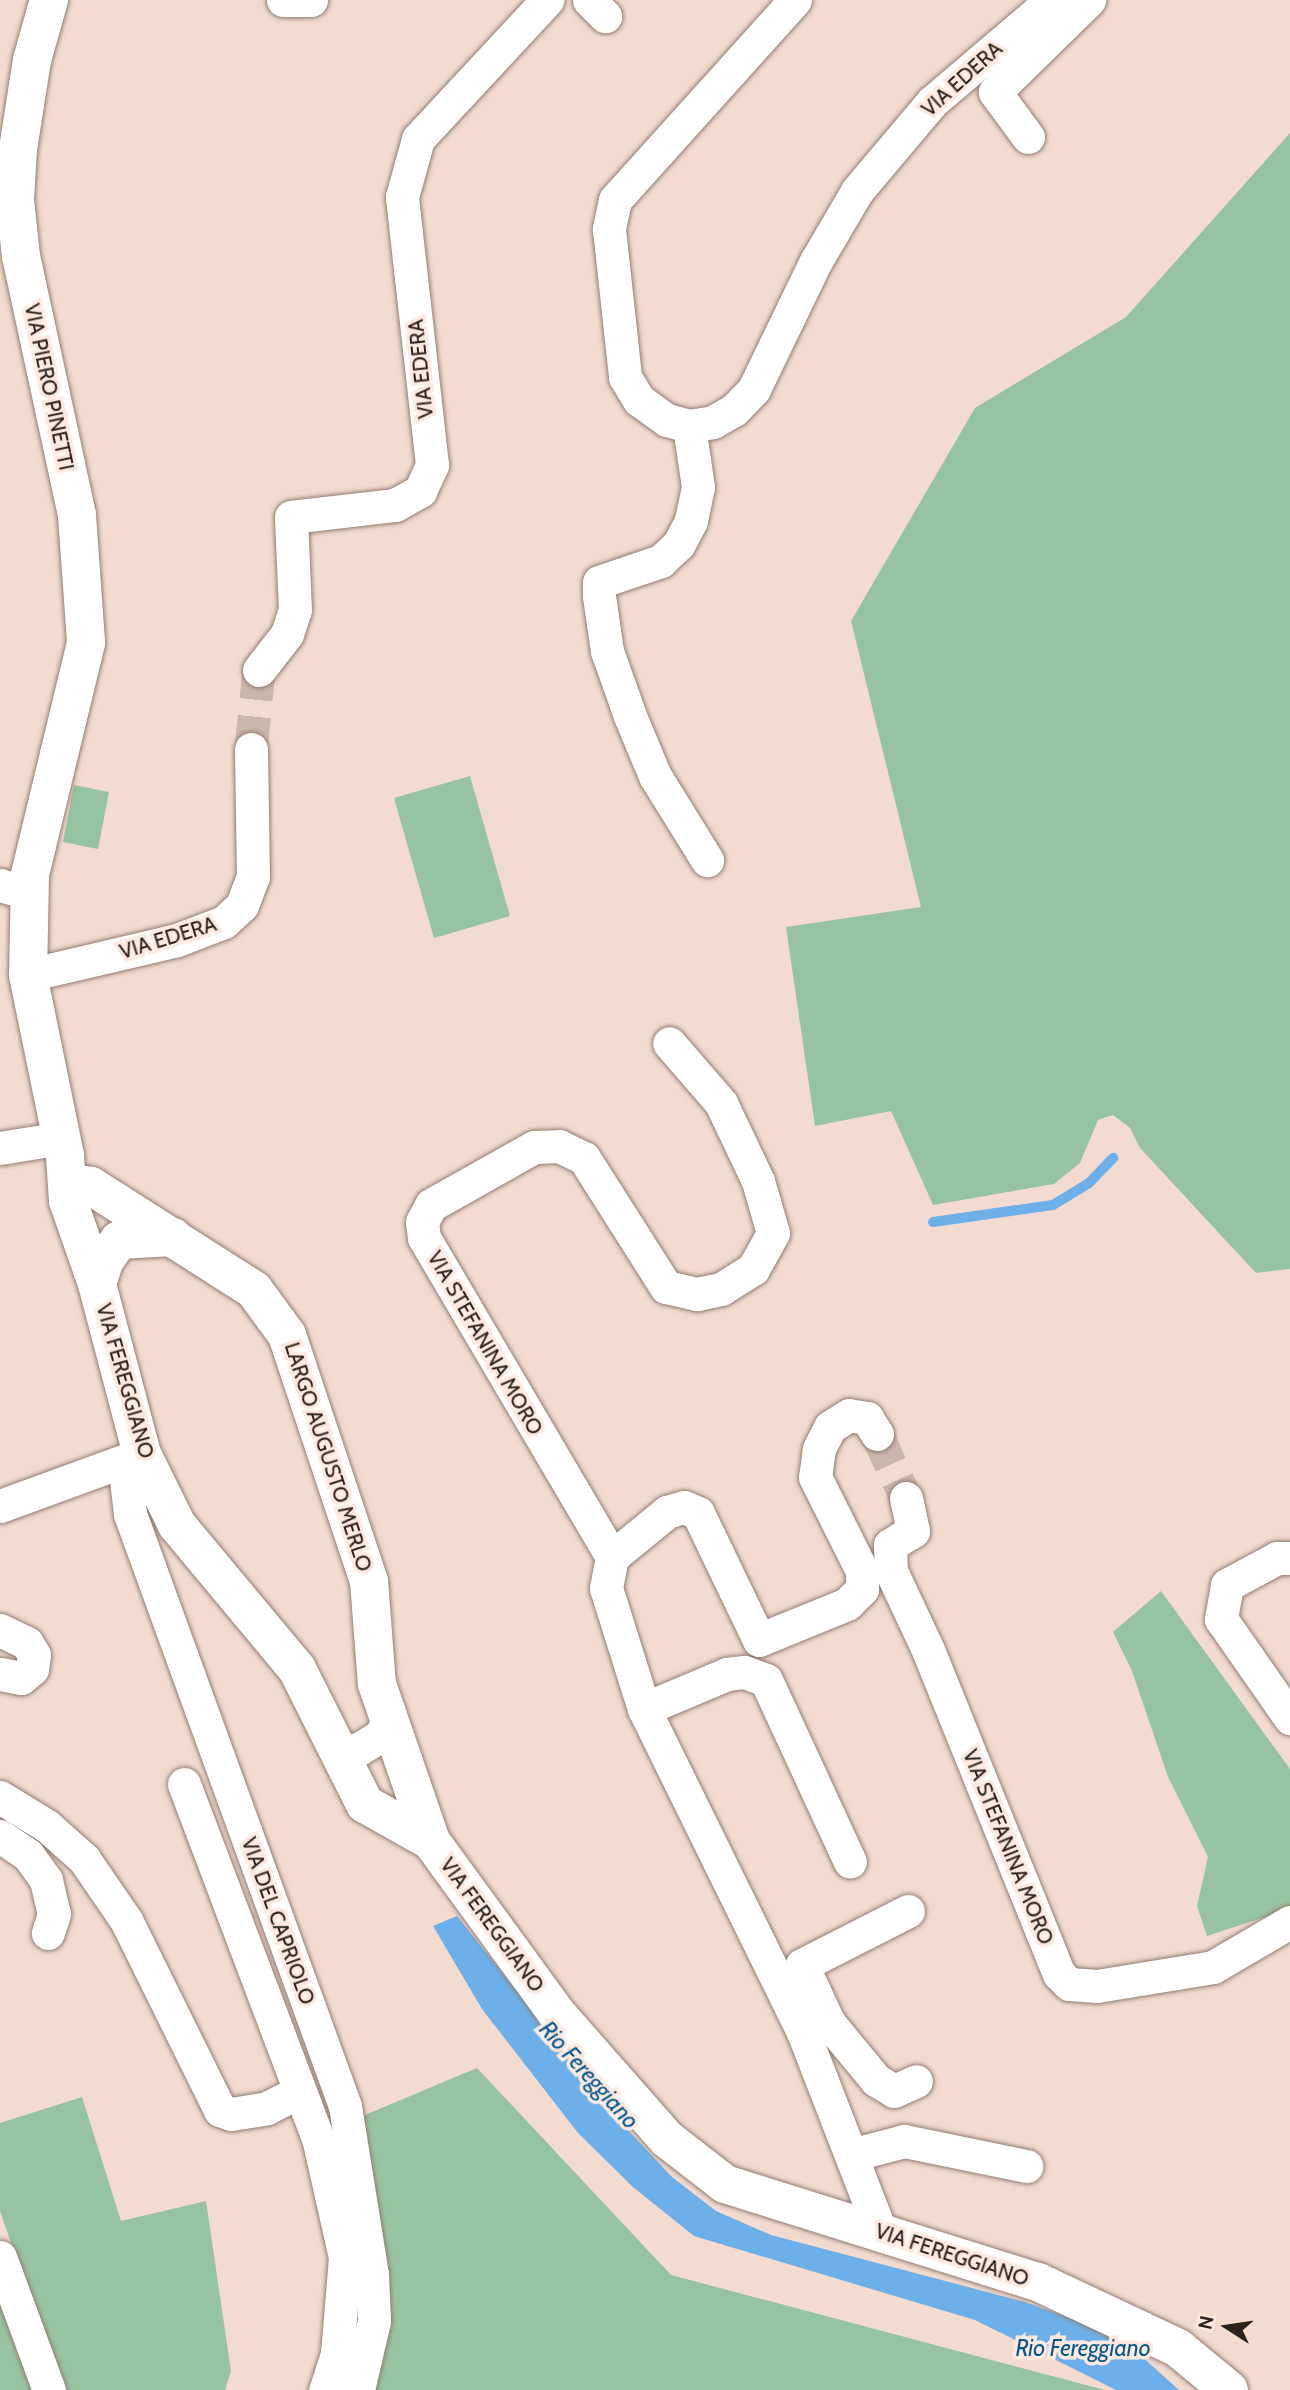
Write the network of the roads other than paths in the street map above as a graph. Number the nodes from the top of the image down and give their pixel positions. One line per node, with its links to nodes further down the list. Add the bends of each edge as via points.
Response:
1 (49, 0): 12 (street, VIA PIERO PINETTI, via 32,60 15,200 21,256 77,516 86,643 53,774)
2 (283, 0): 3 (street)
3 (312, 0)
4 (547, 0): 10 (street, VIA EDERA, via 418,139 402,197 432,465 420,491 395,505 291,517 295,610 287,634)
5 (795, 0): 9 (street, via 615,200 609,229 625,377 652,411)
6 (1052, 0): 9 (street, VIA EDERA, via 932,102 857,191 816,261 754,389 734,410 713,422)
7 (1089, 0): 8 (street, VIA EDERA, via 995,92)
8 (1028, 137)
9 (689, 426): 11 (street, via 698,487 691,521 679,544 661,561 600,582 599,596 607,651 630,716 655,776)
10 (259, 670)
11 (707, 860)
12 (14, 889): 14 (street)
13 (269, 893): 14 (street, VIA EDERA, via 260,770 251,755 253,877 242,905 224,922 177,940)
14 (28, 975): 16 (street)
15 (669, 1043): 25 (street, VIA STEFANINA MORO, via 721,1103 758,1181 773,1233 753,1269 721,1289 697,1294 666,1287 584,1158 559,1146 534,1147 430,1205 422,1222 424,1238)
16 (62, 1138): 17 (street); 18 (street)
17 (0, 1148)
18 (70, 1183): 19 (street, LARGO AUGUSTO MERLO, via 91,1186); 20 (street, via 68,1201)
19 (173, 1237): 20 (street, via 119,1240); 30 (street, LARGO AUGUSTO MERLO, via 254,1290 287,1335 369,1581 377,1684)
20 (97, 1284): 22 (street, VIA FEREGGIANO)
21 (877, 1434): 25 (street, via 867,1418 849,1415 830,1427 819,1449 815,1477 862,1571 862,1589 847,1604 759,1640 698,1513 684,1507 667,1512)
22 (133, 1458): 24 (street); 32 (street, VIA FEREGGIANO, via 177,1525 297,1669); 50 (street, VIA DEL CAPRIOLO, via 130,1514 345,2106 372,2274 374,2321)
23 (906, 1498): 39 (street, VIA STEFANINA MORO, via 913,1531 890,1545 891,1571 928,1650 1059,1974 1069,1984 1097,1986 1213,1967)
24 (0, 1506)
25 (612, 1557): 29 (street, via 606,1588)
26 (1290, 1558): 31 (street, via 1278,1558 1227,1585 1221,1619)
27 (0, 1630): 28 (street, via 27,1643 34,1655 32,1669 21,1678)
28 (0, 1674)
29 (644, 1709): 37 (street, via 727,1674 744,1672 766,1680); 41 (street)
30 (389, 1718): 32 (street, via 380,1735 359,1749); 36 (street, LARGO AUGUSTO MERLO)
31 (1290, 1718)
32 (338, 1751): 36 (street, VIA FEREGGIANO, via 365,1804)
33 (184, 1784): 43 (street, VIA DEL CAPRIOLO)
34 (0, 1797): 43 (street, via 47,1826 84,1858 125,1920 220,2110 232,2114 267,2108)
35 (0, 1836): 40 (street, via 28,1854 46,1880 54,1914)
36 (431, 1842): 46 (street, VIA FEREGGIANO, via 558,2014 667,2139 725,2184)
37 (850, 1862)
38 (908, 1911): 41 (street, via 802,1965)
39 (1290, 1922)
40 (48, 1933)
41 (816, 2028): 42 (street, via 894,2091); 44 (street)
42 (916, 2081)
43 (299, 2092): 49 (street, VIA DEL CAPRIOLO, via 319,2141 345,2257 340,2331)
44 (851, 2155): 45 (street, via 904,2141); 46 (street)
45 (1026, 2166)
46 (880, 2231): 51 (street, VIA FEREGGIANO, via 1038,2282 1178,2347)
47 (0, 2257): 48 (street)
48 (48, 2390)
49 (325, 2390)
50 (358, 2390)
51 (1229, 2390)

